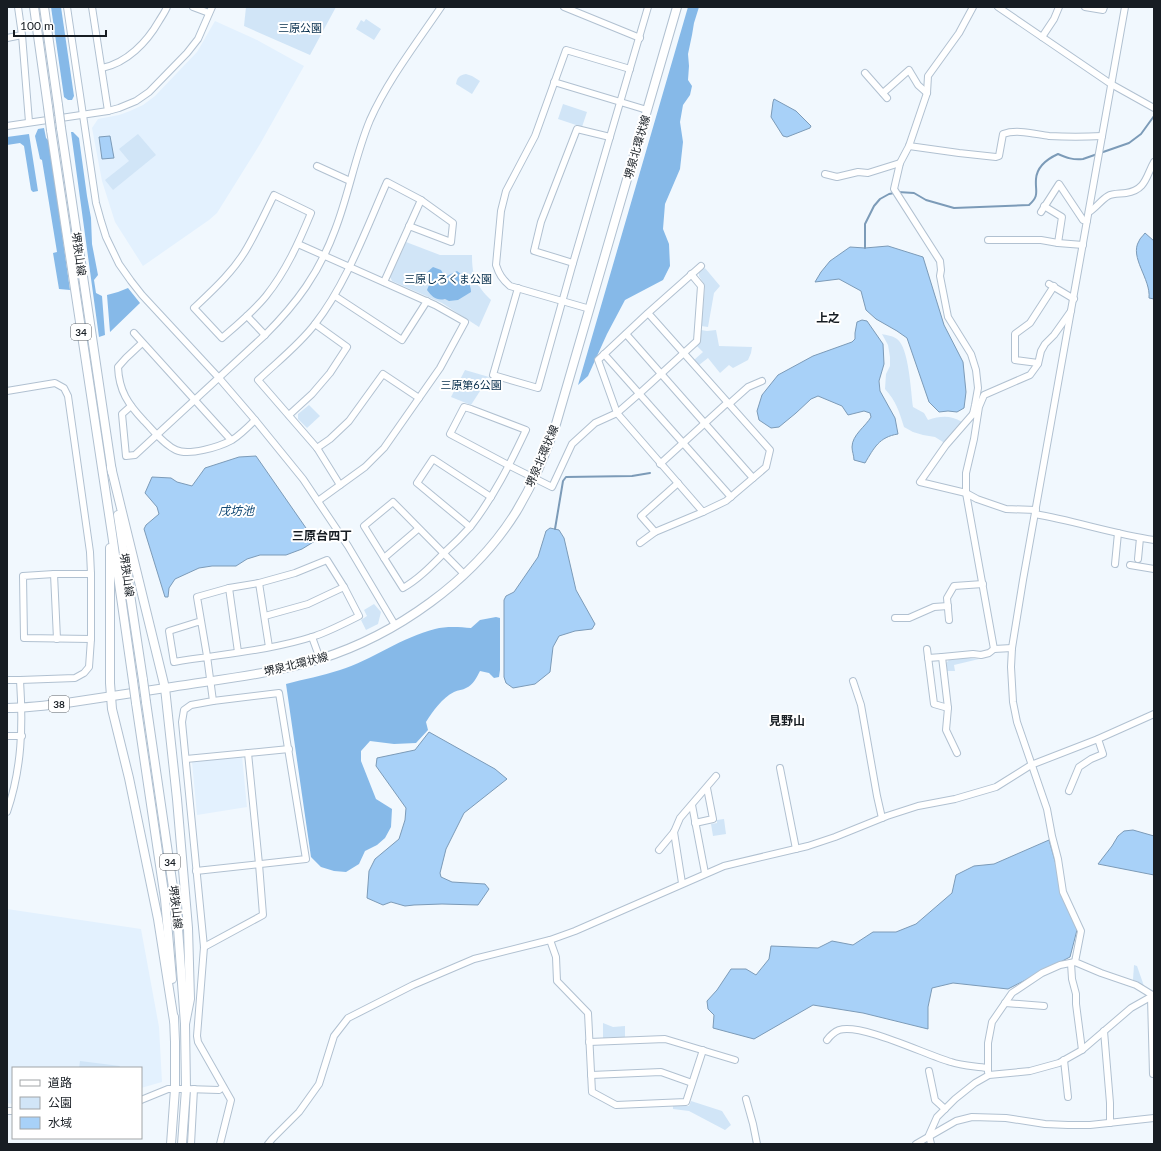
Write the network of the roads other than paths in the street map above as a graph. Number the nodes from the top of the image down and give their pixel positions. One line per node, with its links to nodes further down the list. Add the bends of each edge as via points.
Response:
1 (18, 7): 19 (street)
2 (34, 7): 112 (main road, 堺狭山線 / 34, bridge)
3 (44, 7): 97 (main road, 堺狭山線 / 34, bridge)
4 (67, 7): 33 (street)
5 (92, 7): 23 (street)
6 (167, 7): 23 (street, via 153,31 140,46 124,59)
7 (193, 7): 18 (street)
8 (441, 7): 43 (street, via 376,109 360,144)
9 (564, 7): 22 (street)
10 (648, 7): 22 (street)
11 (677, 7): 31 (main road, 堺泉北環状線)
12 (973, 7): 28 (street, via 959,33 928,76)
13 (998, 7): 20 (street)
14 (1059, 7): 20 (street)
15 (1086, 7): 16 (street, via 1103,10)
16 (1104, 7)
17 (1125, 7): 27 (street)
18 (211, 10): 32 (street, via 198,39 188,53 149,92 136,101)
19 (22, 35): 21 (street); 34 (street)
20 (1042, 37): 27 (street)
21 (7, 38)
22 (640, 38): 24 (street)
23 (102, 68): 32 (street)
24 (630, 69): 26 (street, via 566,50); 29 (street)
25 (865, 73): 28 (street, via 885,95 909,70 918,85)
26 (554, 82): 29 (street); 60 (street, via 535,136 511,180 500,212 496,265 502,280)
27 (1111, 84): 30 (street); 36 (street)
28 (927, 92): 38 (street)
29 (621, 102): 31 (street); 37 (street)
30 (1154, 108)
31 (647, 110): 66 (main road, 堺泉北環状線)
32 (108, 111): 33 (street)
33 (83, 115): 34 (street); 78 (street, via 96,203 106,237 119,264 142,295)
34 (29, 122): 35 (street)
35 (7, 126)
36 (1102, 136): 38 (street, via 1076,137 1008,132 1003,134 999,156 996,157); 47 (street)
37 (610, 137): 55 (street); 55 (street, via 577,129 541,222 534,251)
38 (909, 146): 40 (street)
39 (1154, 162): 47 (street, via 1142,186 1108,196)
40 (900, 163): 42 (street, via 868,173 858,172 837,177); 87 (street, via 894,189 940,261 940,276 948,317 971,354 976,370 978,388)
41 (317, 166): 43 (street)
42 (825, 174)
43 (350, 181): 54 (street, via 335,230)
44 (421, 200): 49 (street); 49 (street, via 453,223 452,242); 56 (street, via 387,182)
45 (1044, 206): 46 (street); 48 (street, via 1058,184 1083,220); 51 (street, via 1062,217)
46 (1041, 212)
47 (1089, 212): 48 (street)
48 (1087, 221): 53 (street)
49 (409, 226): 59 (street)
50 (988, 240): 51 (street, via 1041,240)
51 (1058, 243): 53 (street)
52 (298, 244): 54 (street); 68 (street, via 266,296); 68 (street, via 311,213 274,195 247,249 228,274 194,308 222,338)
53 (1083, 245): 62 (street)
54 (324, 255): 56 (street); 72 (street, via 296,302)
55 (573, 263): 64 (street)
56 (350, 266): 59 (street); 61 (street)
57 (701, 266): 58 (street)
58 (691, 274): 67 (street); 74 (street, via 701,286 697,341)
59 (384, 282): 63 (street)
60 (518, 288): 64 (street); 64 (street, via 493,375 538,388)
61 (335, 296): 63 (street, via 402,340); 69 (street)
62 (1074, 299): 65 (street); 76 (street, via 1052,285 1030,323 1015,334 1014,360)
63 (427, 301): 82 (street, via 465,322 440,368)
64 (563, 302): 66 (street)
65 (1072, 308): 76 (street, via 1045,344); 107 (street)
66 (590, 309): 98 (main road, 堺泉北環状線, via 550,443)
67 (648, 313): 71 (street); 74 (street)
68 (247, 316): 72 (street)
69 (315, 324): 88 (street, via 258,380); 88 (street, via 347,347 330,373)
70 (134, 333): 73 (street)
71 (626, 334): 75 (street); 77 (street)
72 (266, 336): 78 (street)
73 (142, 343): 83 (street); 85 (street, via 118,367 122,390)
74 (683, 353): 77 (street); 84 (street)
75 (604, 354): 81 (street); 86 (street, via 598,360)
76 (1038, 363): 87 (street, via 1027,377 984,394)
77 (661, 374): 81 (street); 90 (street)
78 (219, 378): 83 (street); 89 (street)
79 (762, 381): 84 (street, via 748,388)
80 (7, 391): 123 (street, via 55,383 64,388 68,396)
81 (640, 393): 86 (street); 93 (street)
82 (419, 398): 94 (street, via 383,374 349,421); 101 (street, via 384,448 365,467)
83 (195, 400): 91 (street); 92 (street)
84 (728, 404): 90 (street); 99 (street, via 770,450 766,467)
85 (131, 406): 91 (street); 91 (street, via 122,414 126,456 135,455)
86 (617, 413): 95 (street); 98 (street, via 595,423 572,444 552,486)
87 (975, 414): 102 (street, via 974,439 966,473); 102 (street, via 946,445 920,482)
88 (289, 415): 94 (street)
89 (255, 420): 92 (street); 105 (street)
90 (704, 423): 93 (street); 99 (street)
91 (157, 435): 92 (street, via 180,452 207,449)
92 (231, 440)
93 (683, 442): 95 (street); 104 (street)
94 (317, 448): 101 (street)
95 (660, 464): 100 (street)
96 (510, 466): 96 (street, via 526,430 464,408 450,434); 98 (street); 103 (street)
97 (111, 467): 151 (main road); 188 (main road, 堺狭山線 / 34, bridge, via 178,915)
98 (534, 478): 124 (main road, 堺泉北環状線, via 503,530)
99 (753, 478): 104 (street)
100 (678, 483): 106 (street); 110 (street, via 640,516)
101 (340, 485): 105 (street)
102 (966, 493): 107 (street, via 1006,509); 126 (street)
103 (491, 497): 108 (street); 108 (street, via 433,459 417,483)
104 (731, 497): 106 (street)
105 (318, 501): 134 (street)
106 (703, 512): 110 (street)
107 (1036, 512): 111 (street); 139 (street)
108 (470, 527): 116 (street)
109 (418, 529): 116 (street); 117 (street); 117 (street, via 392,502 364,526)
110 (654, 532): 115 (street)
111 (1118, 533): 113 (street); 119 (street)
112 (112, 534): 152 (main road, via 109,555); 187 (main road, 堺狭山線 / 34, bridge, via 166,899)
113 (1140, 538): 114 (street); 118 (street)
114 (1154, 540)
115 (640, 543)
116 (444, 554): 117 (street, via 403,588); 124 (street)
117 (384, 558)
118 (1138, 558)
119 (1115, 564)
120 (1130, 565): 121 (street)
121 (1154, 569)
122 (54, 574): 123 (street); 136 (street); 136 (street, via 23,576 24,638)
123 (91, 574): 137 (street)
124 (464, 574): 134 (main road, 堺泉北環状線, via 433,600)
125 (260, 583): 127 (street, via 327,560); 128 (street); 130 (street)
126 (983, 584): 129 (street, via 954,586 947,598); 141 (street)
127 (344, 587): 130 (street, via 308,604); 135 (street, via 359,616)
128 (229, 588): 133 (street, via 197,597); 142 (street)
129 (948, 606): 131 (street, via 934,607 909,618); 132 (street)
130 (264, 616): 138 (street)
131 (895, 618)
132 (949, 620)
133 (201, 621): 143 (street); 143 (street, via 169,631 174,662)
134 (395, 625): 146 (main road, 堺泉北環状線, via 366,641)
135 (312, 637): 138 (street); 146 (street)
136 (56, 639): 137 (street)
137 (90, 639): 148 (street, via 89,667 80,676)
138 (269, 647): 142 (street)
139 (1012, 648): 141 (street); 165 (street, via 1011,667 1016,722)
140 (926, 649): 145 (street)
141 (994, 649): 144 (street, via 981,655)
142 (238, 652): 143 (street)
143 (207, 656): 149 (street)
144 (942, 657): 145 (street); 156 (street)
145 (928, 658): 156 (street, via 934,704)
146 (320, 659): 149 (main road, 堺泉北環状線, via 272,671)
147 (7, 680): 148 (street)
148 (20, 680): 154 (street)
149 (211, 681): 151 (main road, 堺泉北環状線); 153 (street)
150 (853, 682): 172 (street, via 861,705)
151 (165, 688): 152 (main road, 38); 188 (main road, via 188,928 190,1000)
152 (111, 697): 154 (main road, 38); 187 (main road, via 158,919)
153 (213, 701): 161 (street, via 279,693); 164 (street, via 191,705 184,710 182,722)
154 (22, 707): 155 (main road, 38); 159 (street)
155 (7, 708)
156 (948, 708): 163 (street, via 946,730)
157 (1154, 714): 160 (street)
158 (7, 736): 159 (street)
159 (22, 736): 171 (street, via 16,783)
160 (1098, 739): 165 (street); 169 (street, via 1103,754 1091,758 1079,768)
161 (288, 749): 162 (street); 177 (street, via 306,859)
162 (248, 753): 164 (street); 177 (street)
163 (958, 753)
164 (186, 759): 178 (street)
165 (1031, 765): 172 (street, via 996,787 918,806); 183 (street, via 1047,809 1063,892 1081,931)
166 (780, 768): 175 (street)
167 (716, 776): 168 (street)
168 (707, 788): 170 (street); 173 (street, via 713,819)
169 (1069, 792)
170 (692, 805): 173 (street); 174 (street, via 680,818)
171 (7, 812)
172 (882, 818): 175 (street)
173 (696, 823): 179 (street)
174 (674, 832): 176 (street); 180 (street)
175 (796, 849): 179 (street)
176 (659, 850)
177 (259, 864): 178 (street); 182 (street, via 263,915)
178 (196, 870): 182 (street)
179 (705, 873): 180 (street)
180 (682, 883): 181 (street)
181 (550, 940): 191 (street, via 556,957 557,981 588,1013); 216 (street, via 474,959 413,985 348,1018 334,1036 319,1084 299,1112)
182 (204, 947): 202 (street, via 197,1036)
183 (1073, 963): 184 (street, via 1136,986); 185 (street, via 1060,965 1042,973 1012,993); 193 (street, via 1072,979)
184 (1153, 996): 189 (street, via 1131,1008); 198 (street)
185 (1005, 1003): 186 (street); 196 (street, via 992,1022)
186 (1044, 1006)
187 (174, 1021): 203 (main road, 堺狭山線 / 34)
188 (185, 1024): 204 (main road, 堺狭山線 / 34)
189 (1104, 1032): 193 (street); 210 (street)
190 (827, 1040): 196 (street, via 831,1034 840,1030 870,1033 952,1062)
191 (589, 1042): 192 (street, via 665,1039); 199 (street)
192 (702, 1050): 194 (street); 201 (street)
193 (1082, 1050): 195 (street)
194 (735, 1060)
195 (1064, 1060): 200 (street, via 1030,1071); 205 (street)
196 (987, 1068): 200 (street)
197 (929, 1071): 208 (street, via 935,1100)
198 (1153, 1074)
199 (591, 1075): 201 (street, via 660,1072); 201 (street, via 592,1092 616,1105 686,1102)
200 (988, 1075): 208 (street)
201 (692, 1083)
202 (223, 1087): 204 (street, via 219,1090); 215 (street, via 231,1100)
203 (175, 1089): 204 (street); 207 (street, via 168,1089); 212 (main road, 堺狭山線 / 34)
204 (190, 1089): 213 (main road, 堺狭山線 / 34); 214 (street)
205 (1068, 1097)
206 (746, 1099): 217 (street)
207 (142, 1100)
208 (945, 1109): 211 (street, via 937,1117)
209 (1154, 1118): 210 (street)
210 (1110, 1123): 211 (street, via 1068,1126 1006,1118 972,1117 956,1120)
211 (929, 1135): 218 (street); 219 (street)
212 (171, 1144)
213 (182, 1144)
214 (191, 1144)
215 (220, 1144)
216 (268, 1144)
217 (758, 1144)
218 (916, 1144)
219 (931, 1144)

